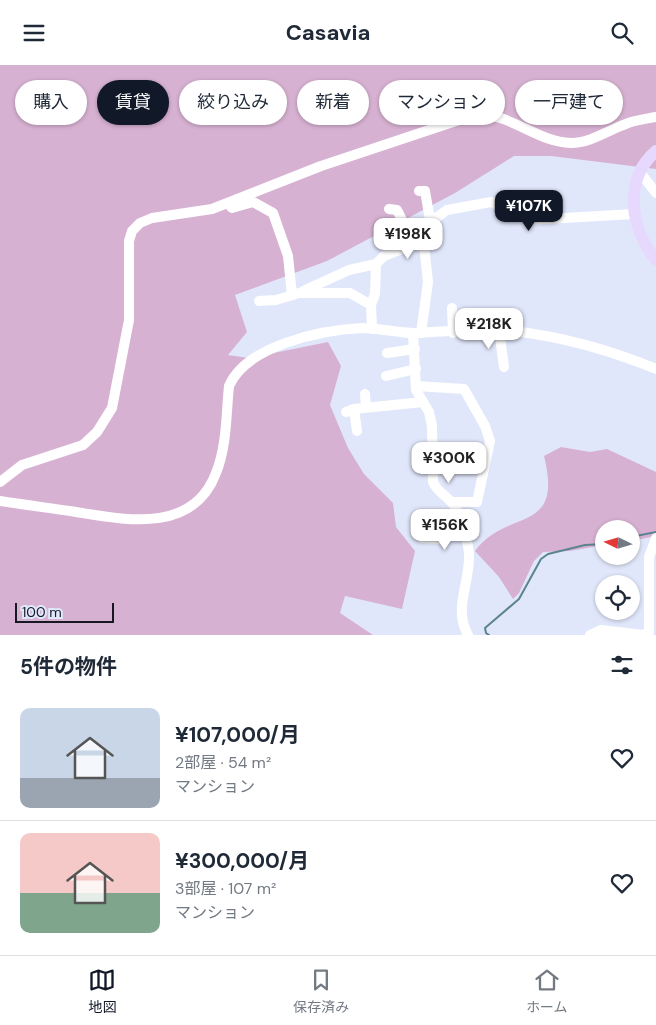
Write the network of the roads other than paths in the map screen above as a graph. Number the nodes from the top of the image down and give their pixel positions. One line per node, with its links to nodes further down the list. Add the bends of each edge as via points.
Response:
1 (656, 117): 6 (street, via 626,123 584,141 570,143 551,139 494,114 476,114 321,166)
2 (656, 151): 3 (main road, via 645,160)
3 (639, 171): 5 (street); 8 (main road)
4 (419, 191): 9 (street, via 426,191)
5 (656, 193)
6 (227, 204): 14 (street, via 232,208 253,202 273,213 287,251); 34 (street, via 152,219 140,223 132,231 128,252 128,320 112,408 97,432 83,445 22,465)
7 (389, 209): 11 (street, via 397,210)
8 (634, 214): 9 (street, via 530,220 491,202 447,211); 12 (main road, via 639,234)
9 (430, 220): 10 (street)
10 (423, 236): 11 (street); 21 (street, via 428,282)
11 (413, 241): 13 (street, via 407,247 384,256)
12 (656, 260)
13 (376, 264): 14 (street, via 349,270); 16 (street, via 376,294)
14 (296, 294): 15 (street); 16 (street, via 350,293)
15 (258, 301)
16 (371, 305): 19 (street)
17 (452, 308): 22 (street)
18 (493, 313): 20 (street)
19 (372, 329): 21 (street); 35 (street, via 294,339 263,354 233,376 229,386 223,453 216,475 202,496 172,516 125,520)
20 (497, 329): 22 (street); 25 (street); 27 (street, via 582,344)
21 (417, 333): 22 (street); 23 (street)
22 (454, 333)
23 (414, 349): 24 (street); 26 (street)
24 (387, 353)
25 (504, 367)
26 (416, 369): 28 (street); 29 (street)
27 (656, 369)
28 (386, 375)
29 (416, 386): 31 (street); 36 (street, via 464,389 490,441 477,502)
30 (365, 394): 32 (street)
31 (423, 402): 32 (street); 36 (street, via 432,426 433,482 436,490)
32 (366, 407): 33 (street, via 350,410)
33 (357, 431)
34 (0, 482)
35 (0, 501)
36 (452, 502): 37 (street)
37 (463, 528): 38 (street, via 442,539); 41 (street, via 469,555 461,609)
38 (422, 538)
39 (656, 539): 40 (street, via 649,557)
40 (652, 633): 42 (street, via 601,631)
41 (468, 635)
42 (590, 635)

